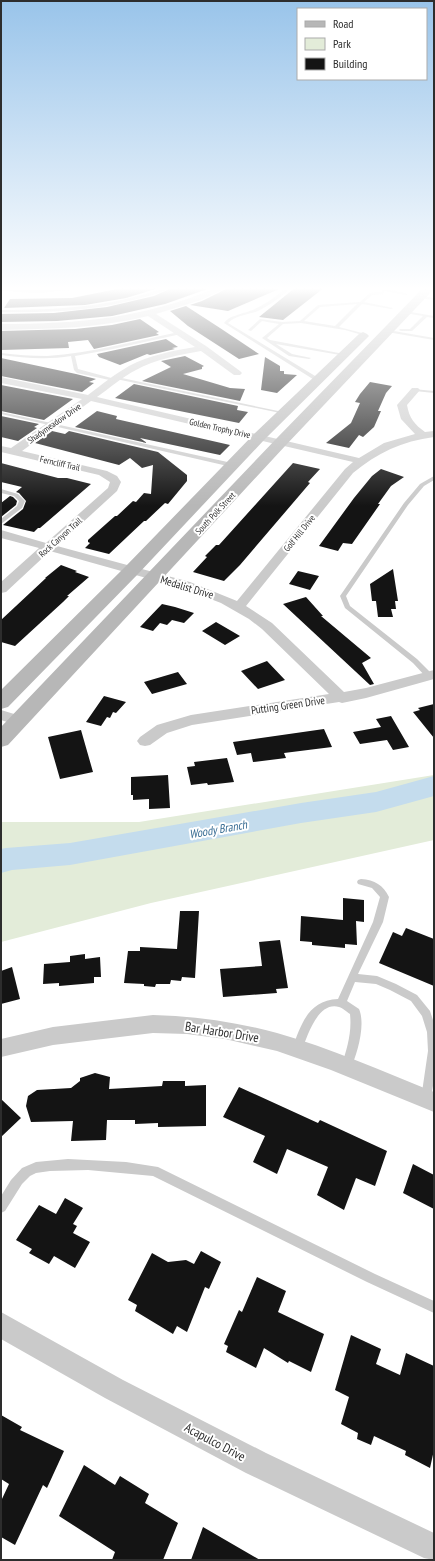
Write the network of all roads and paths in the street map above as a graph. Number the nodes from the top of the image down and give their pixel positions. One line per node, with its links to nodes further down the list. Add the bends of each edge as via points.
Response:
1 (74, 360): 8 (lane, via 76,370 79,372)
2 (154, 360): 8 (street, Shadymeadow Drive, via 132,368)
3 (219, 360): 7 (street)
4 (285, 360): 10 (lane)
5 (339, 360): 10 (main road, South Polk Street)
6 (354, 360): 19 (main road, South Polk Street)
7 (236, 373)
8 (116, 379): 13 (street, Shadymeadow Drive); 15 (lane)
9 (1, 380): 13 (street, Golden Trophy Drive)
10 (318, 380): 15 (main road, South Polk Street)
11 (414, 390): 12 (lane); 17 (street, via 402,405 404,417 407,422)
12 (434, 392)
13 (90, 398): 16 (street, Shadymeadow Drive); 18 (street, Golden Trophy Drive)
14 (1, 413): 16 (lane)
15 (283, 413): 18 (main road, South Polk Street)
16 (52, 425): 21 (street, Shadymeadow Drive); 23 (lane)
17 (429, 434): 22 (street, via 390,444)
18 (259, 437): 19 (street, Golden Trophy Drive); 23 (main road, South Polk Street)
19 (281, 442): 22 (street, Golden Trophy Drive); 31 (main road, South Polk Street)
20 (1, 449): 21 (street, Ferncliff Trail)
21 (13, 452): 25 (street, Ferncliff Trail, via 104,473)
22 (360, 461): 33 (street, Golf Hill Drive, via 349,471)
23 (232, 465): 30 (main road, South Polk Street)
24 (434, 478): 34 (lane, via 422,485 406,504 343,596 347,607)
25 (116, 482): 29 (street, Rock Canyon Trail, via 113,489)
26 (1, 491): 27 (lane, via 16,495 22,501 20,507)
27 (1, 522)
28 (1, 534): 29 (street, Medalist Drive)
29 (49, 547): 30 (street, Medalist Drive); 32 (street, Rock Canyon Trail)
30 (132, 570): 31 (street, Medalist Drive); 36 (main road, South Polk Street)
31 (155, 577): 33 (street, Medalist Drive, via 207,592); 37 (main road, South Polk Street)
32 (1, 589)
33 (239, 606): 35 (street, Medalist Drive, via 267,626)
34 (432, 675): 35 (street, Putting Green Drive)
35 (342, 698): 39 (street, Putting Green Drive, via 191,720 162,729)
36 (1, 702)
37 (10, 718): 38 (main road, South Polk Street)
38 (1, 740)
39 (145, 741)
40 (361, 882): 41 (lane, via 380,888 385,897 378,922)
41 (352, 978): 42 (lane); 46 (lane, via 377,980 393,987 414,998 426,1014 432,1032 433,1051)
42 (341, 1003): 44 (lane, via 322,1006 311,1018); 45 (lane, via 355,1012 357,1025 356,1038)
43 (1, 1048): 44 (street, Bar Harbor Drive, via 53,1036 153,1024 225,1030)
44 (297, 1049): 45 (street, Bar Harbor Drive)
45 (346, 1066): 46 (street, Bar Harbor Drive)
46 (430, 1100)
47 (1, 1207): 48 (lane, via 20,1178 28,1171 42,1166 76,1165 154,1170)
48 (434, 1307)
49 (1, 1325): 50 (street, Acapulco Drive, via 114,1389 256,1463)
50 (434, 1548)

